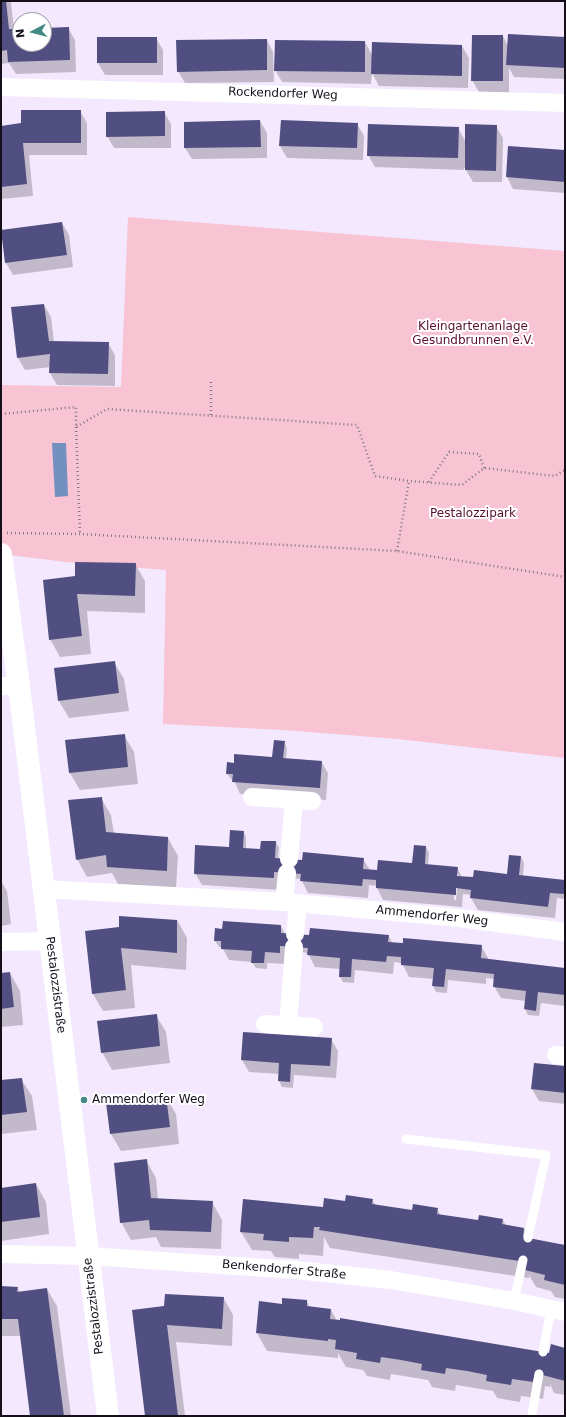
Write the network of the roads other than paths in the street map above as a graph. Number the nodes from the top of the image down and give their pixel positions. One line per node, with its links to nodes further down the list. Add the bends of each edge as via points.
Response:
1 (1, 87): 2 (street, Rockendorfer Weg)
2 (565, 103)
3 (1, 554): 4 (street, Pestalozzistraße)
4 (10, 686): 6 (street, Pestalozzistraße)
5 (252, 797): 7 (street, via 303,801 288,866)
6 (43, 889): 7 (street, Ammendorfer Weg); 9 (street, Pestalozzistraße)
7 (291, 903): 8 (street, Ammendorfer Weg, via 459,918); 12 (street, via 295,940)
8 (565, 932)
9 (50, 941): 10 (street); 17 (street, Pestalozzistraße)
10 (1, 942)
11 (265, 1024): 12 (street)
12 (288, 1026): 13 (street)
13 (314, 1027)
14 (406, 1139): 15 (lane, via 546,1155)
15 (528, 1238)
16 (1, 1254): 17 (street, Benkendorfer Straße)
17 (88, 1256): 19 (street, Benkendorfer Straße, via 296,1270 391,1280); 24 (street, Pestalozzistraße)
18 (523, 1260): 19 (lane)
19 (514, 1301): 20 (street, Benkendorfer Straße)
20 (558, 1311): 21 (lane)
21 (543, 1352)
22 (539, 1374): 23 (lane)
23 (532, 1414)
24 (108, 1416)

